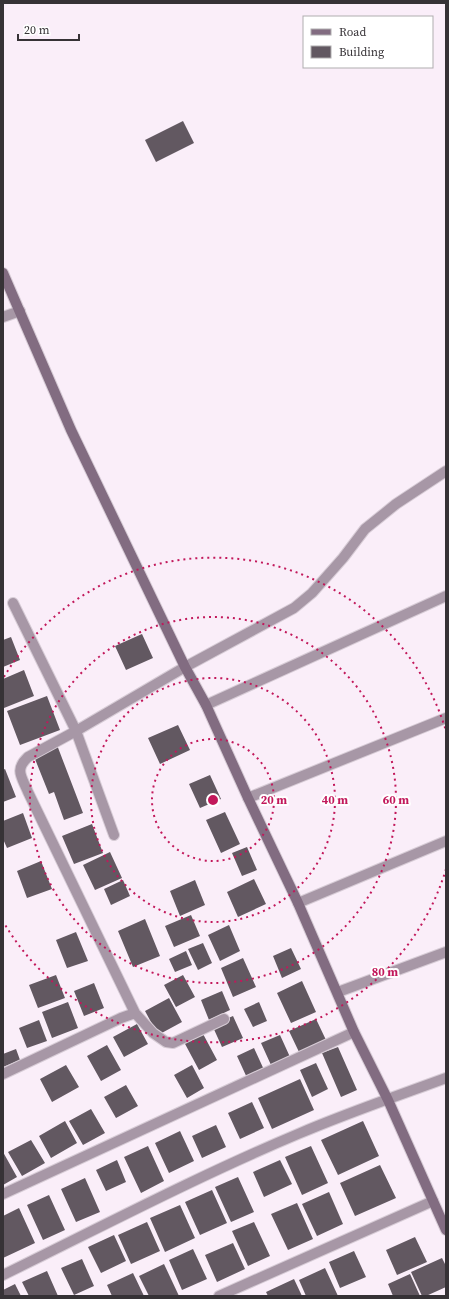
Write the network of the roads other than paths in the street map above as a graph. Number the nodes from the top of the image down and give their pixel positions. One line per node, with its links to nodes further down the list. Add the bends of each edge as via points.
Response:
1 (3, 272): 2 (street)
2 (20, 311): 3 (street); 7 (street, via 71,430)
3 (3, 317)
4 (446, 471): 7 (street, via 396,504 365,529 312,593 294,608)
5 (446, 596): 8 (street)
6 (13, 603): 10 (street)
7 (185, 667): 8 (street); 10 (street)
8 (206, 705): 11 (street)
9 (446, 718): 11 (street)
10 (76, 731): 12 (street); 17 (street, via 28,757 21,763 21,775)
11 (248, 798): 14 (street)
12 (114, 835)
13 (446, 841): 14 (street)
14 (298, 903): 16 (street)
15 (446, 952): 16 (street)
16 (338, 992): 19 (street)
17 (135, 1013): 18 (street, via 153,1033 166,1042 173,1043); 20 (street)
18 (224, 1019)
19 (354, 1032): 22 (street); 23 (street)
20 (3, 1074)
21 (446, 1078): 22 (street)
22 (388, 1100): 24 (street); 26 (street, via 358,1109 298,1134 180,1187)
23 (3, 1194)
24 (434, 1201): 25 (street); 27 (street)
25 (445, 1225)
26 (3, 1275)
27 (220, 1296)

